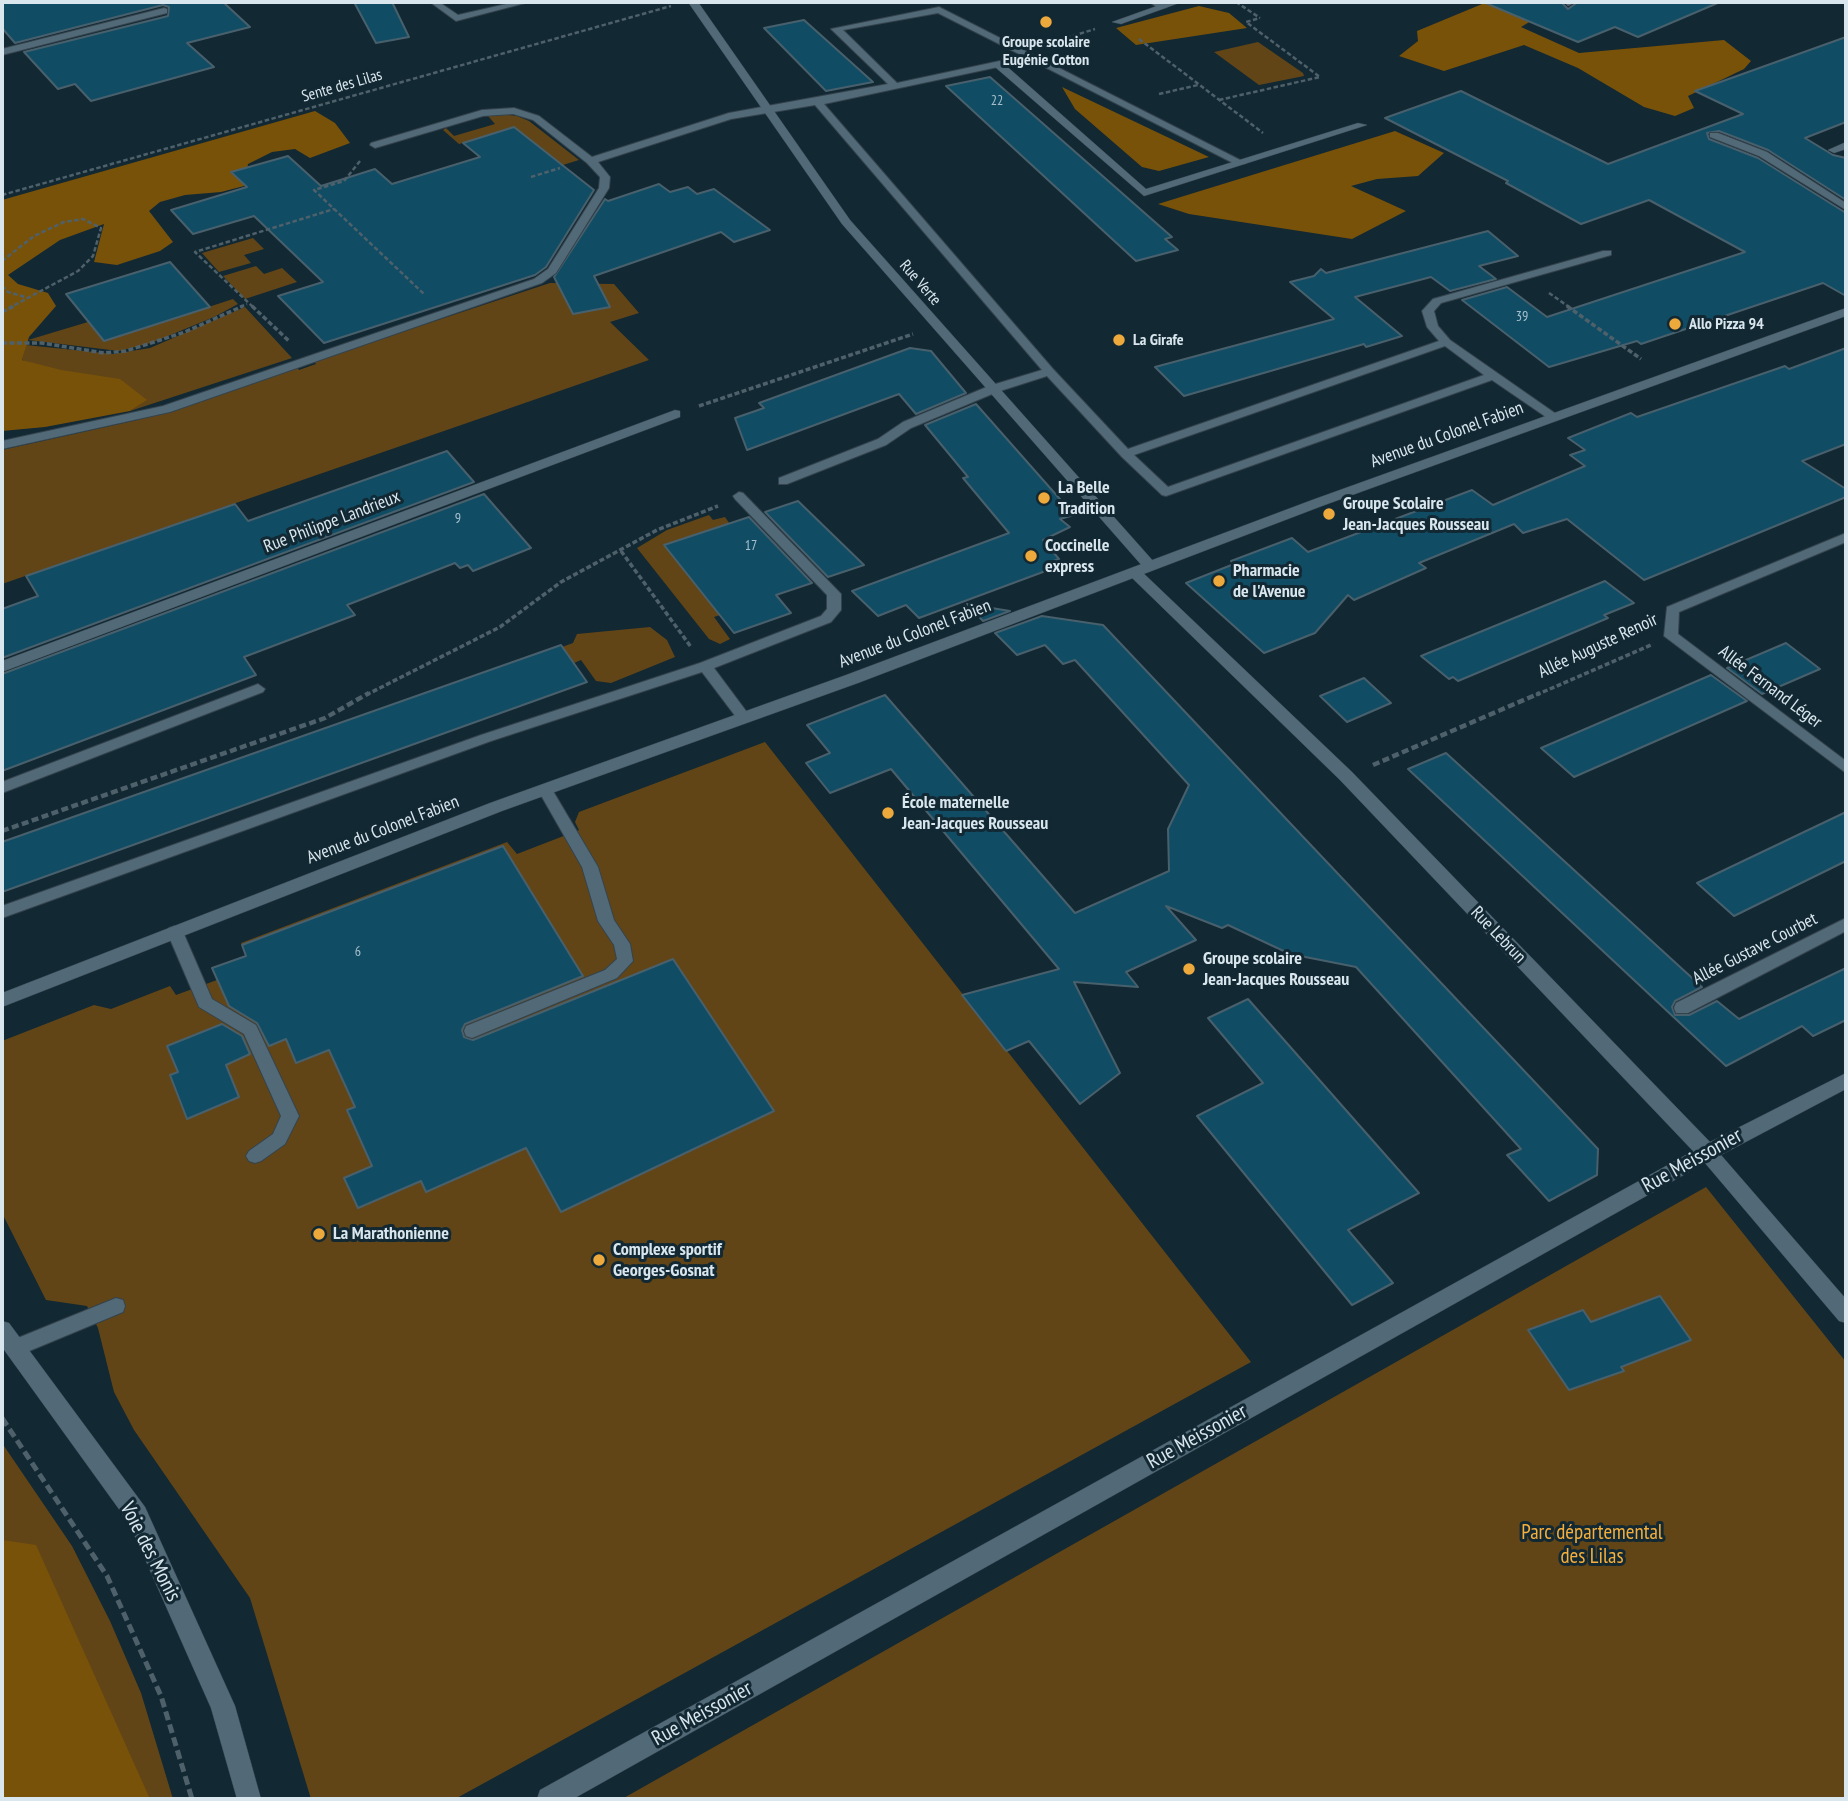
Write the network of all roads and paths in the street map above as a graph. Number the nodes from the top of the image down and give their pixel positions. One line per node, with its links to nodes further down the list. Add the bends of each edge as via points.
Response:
1 (434, 2): 2 (lane, via 456,18)
2 (525, 2)
3 (693, 2): 18 (street, Rue Verte)
4 (1177, 2): 6 (street)
5 (1236, 2): 16 (path, via 1261,19 1246,22 1320,77)
6 (1158, 4): 9 (street)
7 (675, 5): 27 (path, Sente des Lilas)
8 (164, 11): 10 (lane)
9 (1117, 22): 11 (path); 14 (path)
10 (2, 52)
11 (1029, 54): 12 (lane); 13 (lane, via 939,10 836,29); 26 (lane)
12 (999, 65): 13 (lane); 26 (street, via 1144,193)
13 (893, 84): 17 (lane)
14 (1199, 85): 15 (path); 16 (path)
15 (1150, 96)
16 (1219, 100): 23 (path)
17 (817, 102): 18 (lane); 45 (lane)
18 (766, 108): 25 (lane); 41 (street, Rue Verte, via 846,222)
19 (1362, 125): 23 (street)
20 (1714, 135): 28 (lane, via 1774,160)
21 (375, 145): 25 (lane, via 482,113 514,111 536,118); 29 (path, via 344,181 314,190)
22 (1846, 145): 24 (street)
23 (1286, 150): 26 (street)
24 (1833, 150)
25 (591, 161): 40 (lane, via 605,177 604,188 552,271 538,281)
26 (1241, 163)
27 (2, 195)
28 (1846, 207)
29 (334, 209): 37 (path, via 195,252); 40 (path)
30 (1607, 253): 32 (lane)
31 (2, 261): 36 (path, via 34,236 64,222 83,219 101,228 93,256 78,271)
32 (1525, 277): 42 (lane, via 1430,305 1433,327); 47 (path)
33 (2, 286): 34 (path)
34 (8, 292): 35 (path); 36 (path)
35 (2, 296)
36 (25, 297): 38 (path)
37 (247, 303): 43 (path, via 185,332 126,352); 44 (path)
38 (2, 312)
39 (1846, 312): 47 (street, Avenue du Colonel Fabien)
40 (444, 313): 44 (lane)
41 (937, 326): 48 (street, Rue Verte); 49 (path)
42 (1446, 342): 46 (lane); 52 (lane)
43 (2, 343)
44 (308, 360): 51 (lane, via 166,409)
45 (1049, 371): 48 (lane); 52 (lane)
46 (1493, 376): 50 (lane); 52 (lane, via 1166,492)
47 (1665, 376): 50 (street, Avenue du Colonel Fabien)
48 (993, 388): 53 (lane, via 907,425 882,442); 57 (street, Rue Verte)
49 (675, 414): 60 (street, Rue Philippe Landrieux)
50 (1553, 416): 57 (street, Avenue du Colonel Fabien)
51 (2, 445)
52 (1126, 454)
53 (783, 481)
54 (739, 496): 56 (path, via 657,530); 59 (lane, via 836,601 826,619 805,630)
55 (1846, 537): 58 (lane, Allée Auguste Renoir, via 1672,610)
56 (621, 551): 59 (path); 67 (path, via 561,582 500,627 325,718)
57 (1141, 568): 62 (street, Avenue du Colonel Fabien); 64 (street, Rue Lebrun)
58 (1671, 636): 63 (lane, Allée Fernand Léger); 64 (path, Allée Auguste Renoir)
59 (705, 666): 62 (lane); 68 (lane, via 486,738)
60 (2, 667)
61 (258, 689): 65 (lane)
62 (744, 718): 66 (street, Avenue du Colonel Fabien)
63 (1846, 768)
64 (1346, 776): 75 (street, Rue Lebrun)
65 (2, 788)
66 (545, 790): 70 (street, Avenue du Colonel Fabien); 73 (lane, via 590,867 606,921 622,944 625,961 611,974)
67 (2, 831)
68 (2, 912)
69 (1846, 924): 72 (lane, Allée Gustave Courbet)
70 (175, 932): 71 (street, Avenue du Colonel Fabien); 76 (lane, via 205,1003 250,1030 290,1116 279,1139)
71 (2, 1000)
72 (1682, 1008)
73 (472, 1031)
74 (1846, 1080): 75 (street, Rue Meissonier)
75 (1707, 1152): 78 (street, Rue Lebrun); 83 (street, Rue Meissonier)
76 (255, 1156)
77 (116, 1306): 79 (lane)
78 (1846, 1314)
79 (9, 1339): 82 (street, Voie des Monis, via 137,1515 223,1706)
80 (2, 1418): 81 (path, via 107,1576 161,1696)
81 (192, 1799)
82 (248, 1799)
83 (549, 1799)

